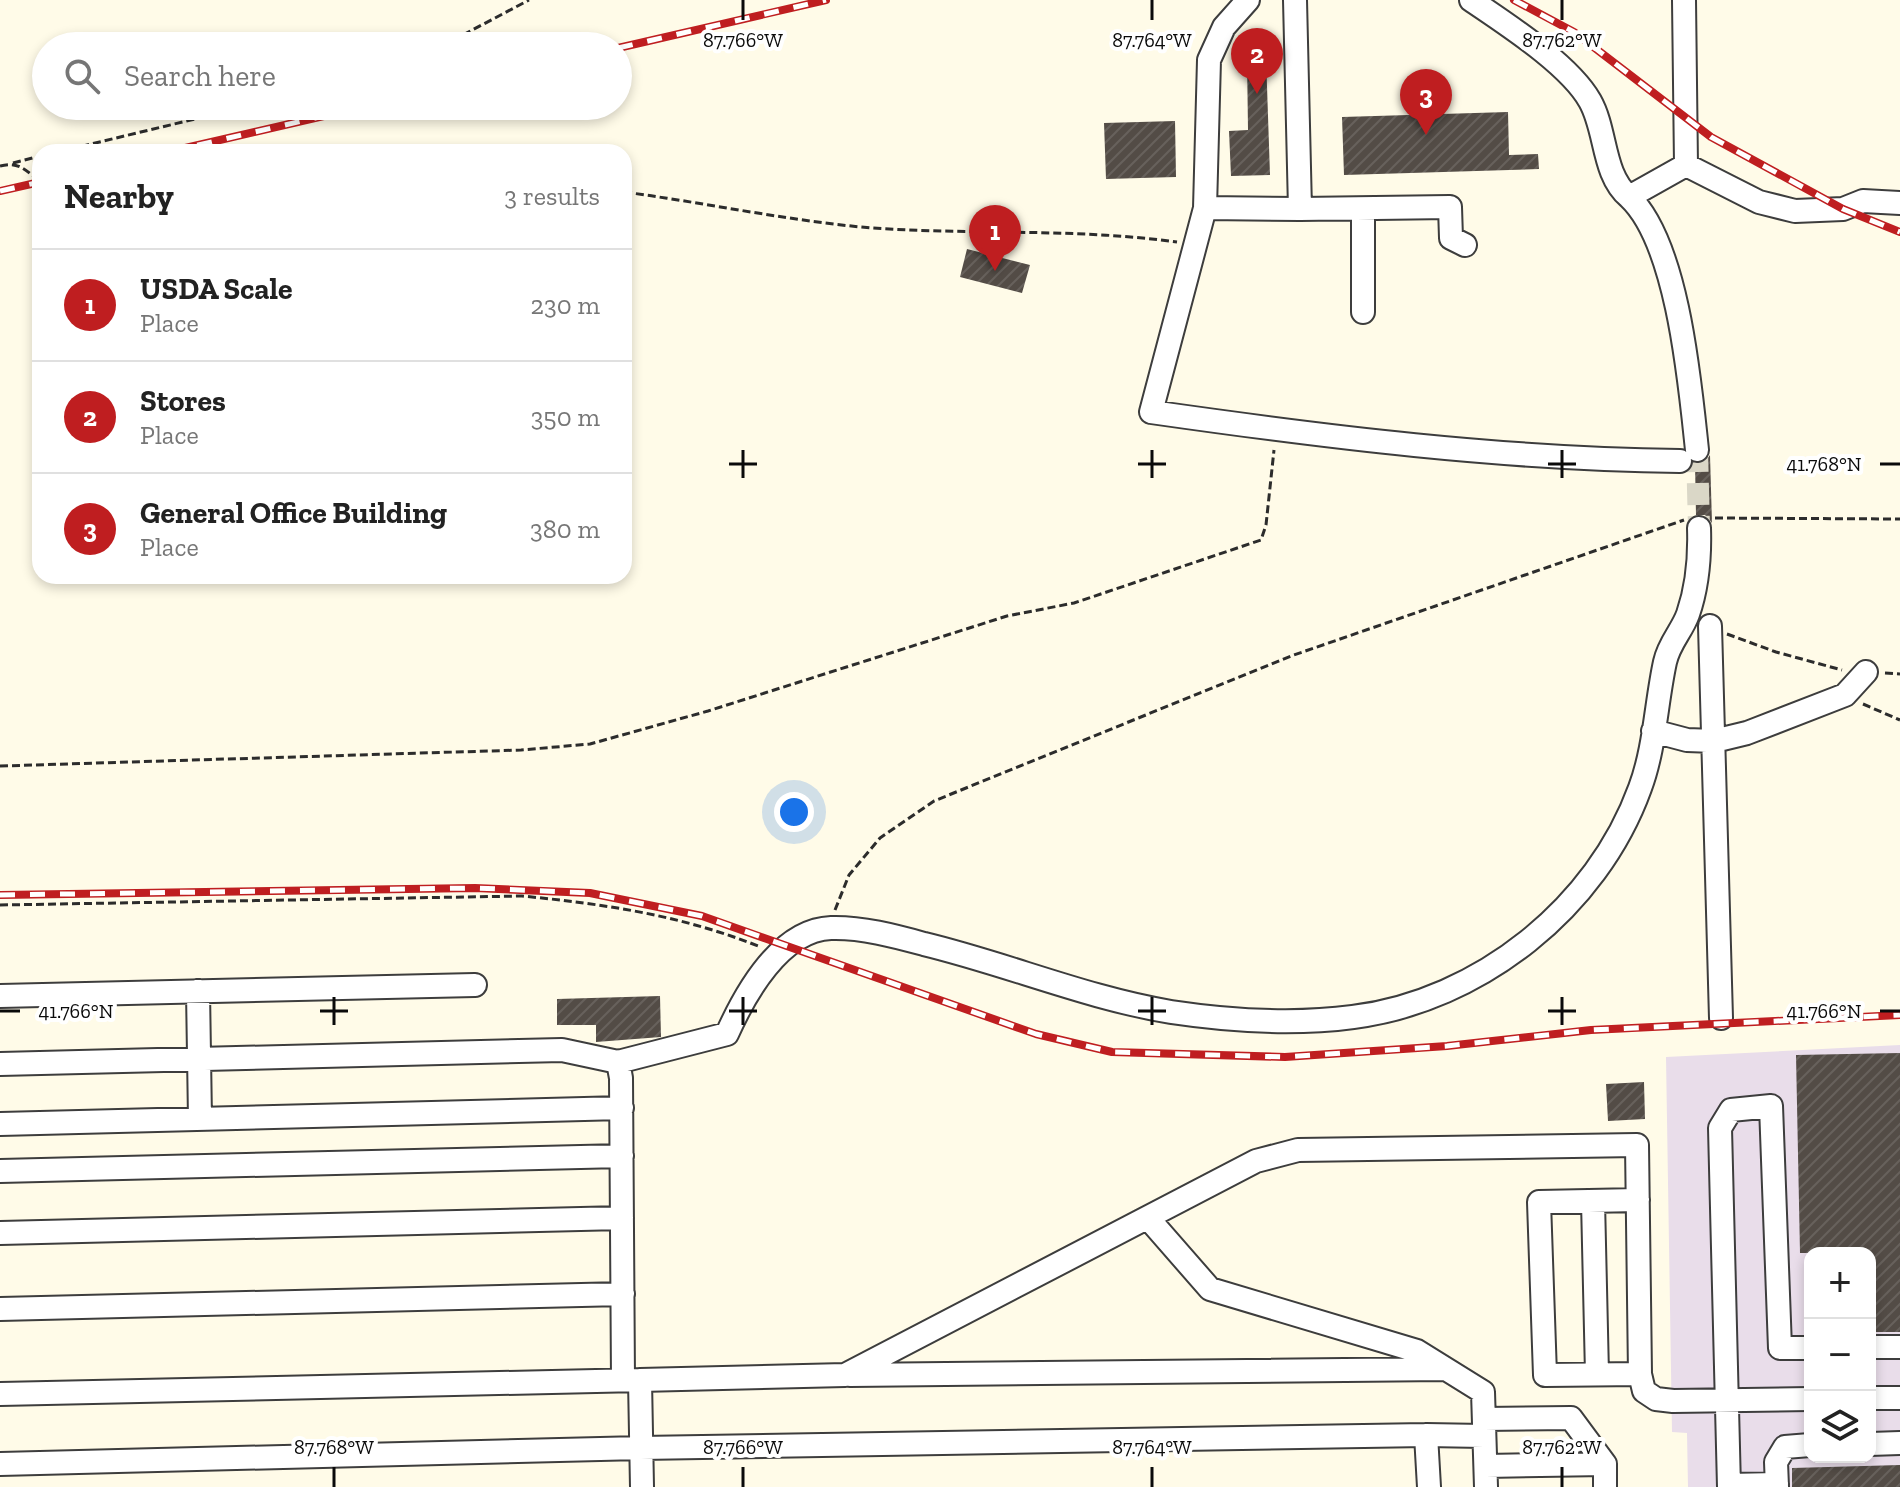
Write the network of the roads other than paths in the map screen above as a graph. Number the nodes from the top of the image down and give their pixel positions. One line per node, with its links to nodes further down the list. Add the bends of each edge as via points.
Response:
1 (1248, 0): 8 (street, via 1224,27 1209,60)
2 (1295, 0): 9 (street)
3 (1471, 0): 6 (street, via 1553,61 1590,101 1617,187)
4 (1684, 0): 5 (street)
5 (1686, 165): 6 (street); 7 (street, via 1759,202 1795,211 1843,209 1863,201)
6 (1629, 197): 8 (street, via 1643,210 1672,292 1692,398 1688,455 1586,459 1276,430 1151,412)
7 (1900, 203)
8 (1205, 208): 9 (street)
9 (1300, 209): 10 (street)
10 (1363, 209): 11 (street, via 1450,207 1451,238); 12 (street)
11 (1465, 245)
12 (1363, 312)
13 (1700, 522): 16 (street, via 1700,566 1687,617 1666,659)
14 (1710, 626): 17 (street)
15 (1866, 672): 17 (street, via 1845,695)
16 (1653, 731): 17 (street); 23 (street, via 1642,785 1616,843 1571,902 1493,966 1444,991 1383,1011 1284,1022 1170,1011 918,942 828,928 786,945 738,1010 727,1034)
17 (1714, 741): 21 (street)
18 (475, 985): 19 (street)
19 (198, 991): 20 (street); 22 (street)
20 (0, 996)
21 (1721, 1018)
22 (199, 1059): 23 (street, via 562,1050); 24 (street); 26 (street)
23 (618, 1062): 25 (street)
24 (0, 1064)
25 (622, 1108): 26 (street); 28 (street)
26 (200, 1119): 27 (street)
27 (0, 1124)
28 (622, 1156): 29 (street); 32 (street)
29 (0, 1171)
30 (1638, 1200): 31 (street); 33 (street, via 1637,1145 1298,1150 1256,1161); 42 (street)
31 (1593, 1201): 41 (street); 41 (street, via 1539,1202 1545,1375)
32 (622, 1218): 34 (street); 35 (street)
33 (1148, 1218): 40 (street, via 1210,1289 1417,1351); 43 (street)
34 (0, 1233)
35 (623, 1294): 36 (street); 44 (street)
36 (0, 1309)
37 (1876, 1347): 38 (street)
38 (1900, 1347)
39 (1804, 1348): 49 (street, via 1780,1348 1771,1106 1731,1110 1720,1128)
40 (1445, 1369): 43 (street); 50 (street, via 1483,1392)
41 (1597, 1374): 42 (street)
42 (1640, 1374): 49 (street, via 1644,1391 1656,1399)
43 (845, 1375): 44 (street)
44 (632, 1380): 45 (street); 55 (street)
45 (0, 1394)
46 (1876, 1398): 47 (street)
47 (1900, 1398)
48 (1804, 1399): 49 (street)
49 (1726, 1401): 59 (street)
50 (1484, 1427): 51 (street); 57 (street, via 1571,1418); 58 (street)
51 (1426, 1435): 55 (street); 62 (street)
52 (1900, 1443): 53 (street)
53 (1876, 1444)
54 (1804, 1445): 60 (street, via 1785,1447 1776,1462)
55 (641, 1448): 56 (street); 61 (street)
56 (0, 1464)
57 (1605, 1464): 58 (street); 63 (street)
58 (1486, 1477)
59 (1729, 1486): 60 (street)
60 (1777, 1486)
61 (642, 1487)
62 (1429, 1487)
63 (1605, 1487)

